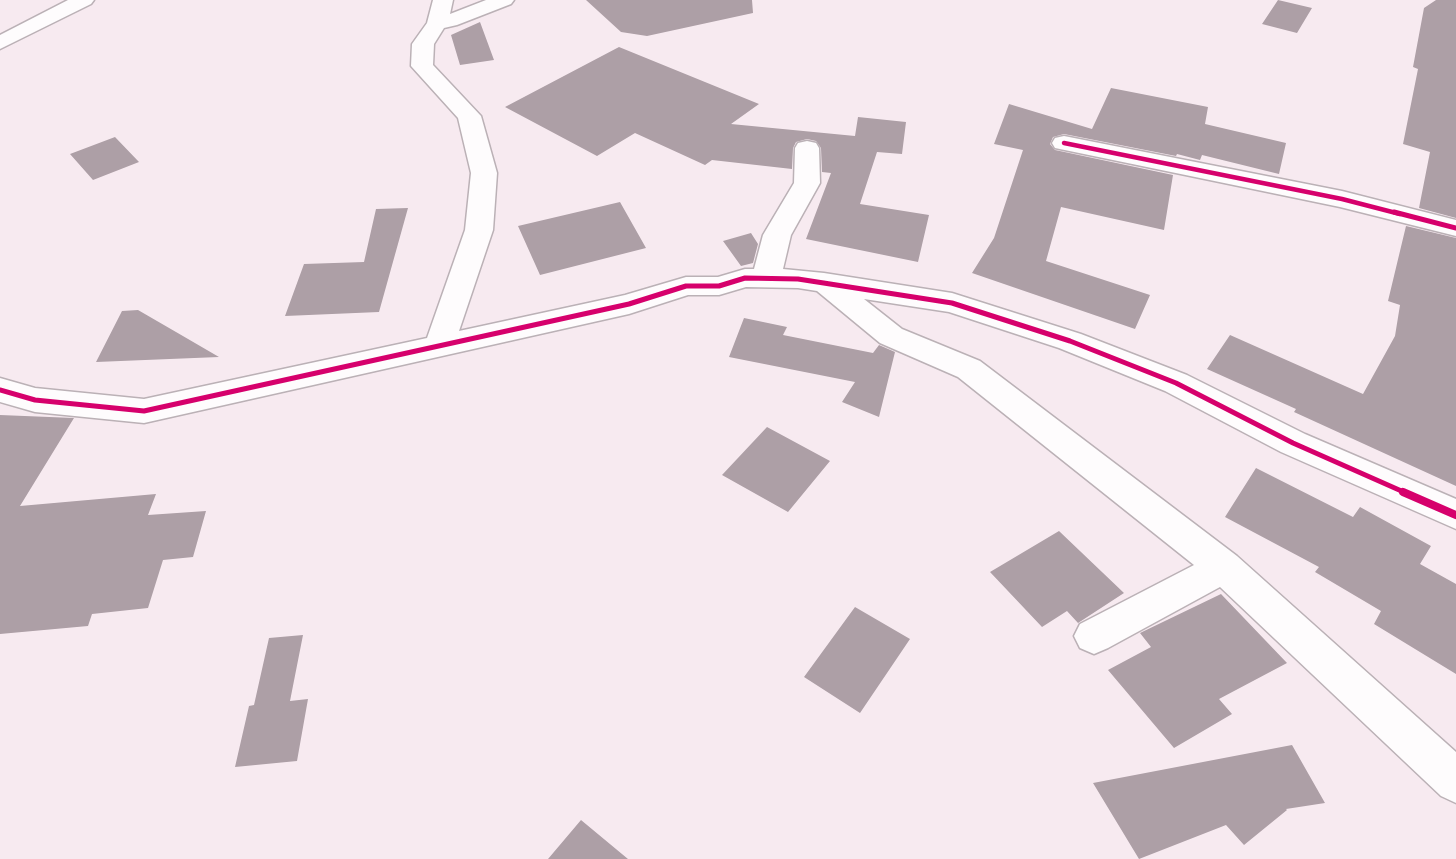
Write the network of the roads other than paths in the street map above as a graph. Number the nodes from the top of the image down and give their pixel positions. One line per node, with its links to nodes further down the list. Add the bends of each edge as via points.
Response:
1 (84, 0): 4 (street)
2 (504, 0): 3 (street, via 450,21)
3 (440, 12): 10 (street, via 423,44 422,66 469,116 484,173 479,230)
4 (0, 43)
5 (1064, 143): 7 (street, via 1342,199)
6 (807, 148): 8 (street, via 807,183 777,235)
7 (1456, 228)
8 (766, 279): 9 (street); 10 (street, via 686,286 628,304)
9 (822, 281): 12 (street, via 952,303 1070,341 1176,382 1293,443); 13 (street, via 891,336 969,369)
10 (439, 346): 11 (street, via 144,411 35,400)
11 (0, 390)
12 (1456, 515)
13 (1224, 567): 14 (street); 15 (street)
14 (1094, 636)
15 (1456, 781)

